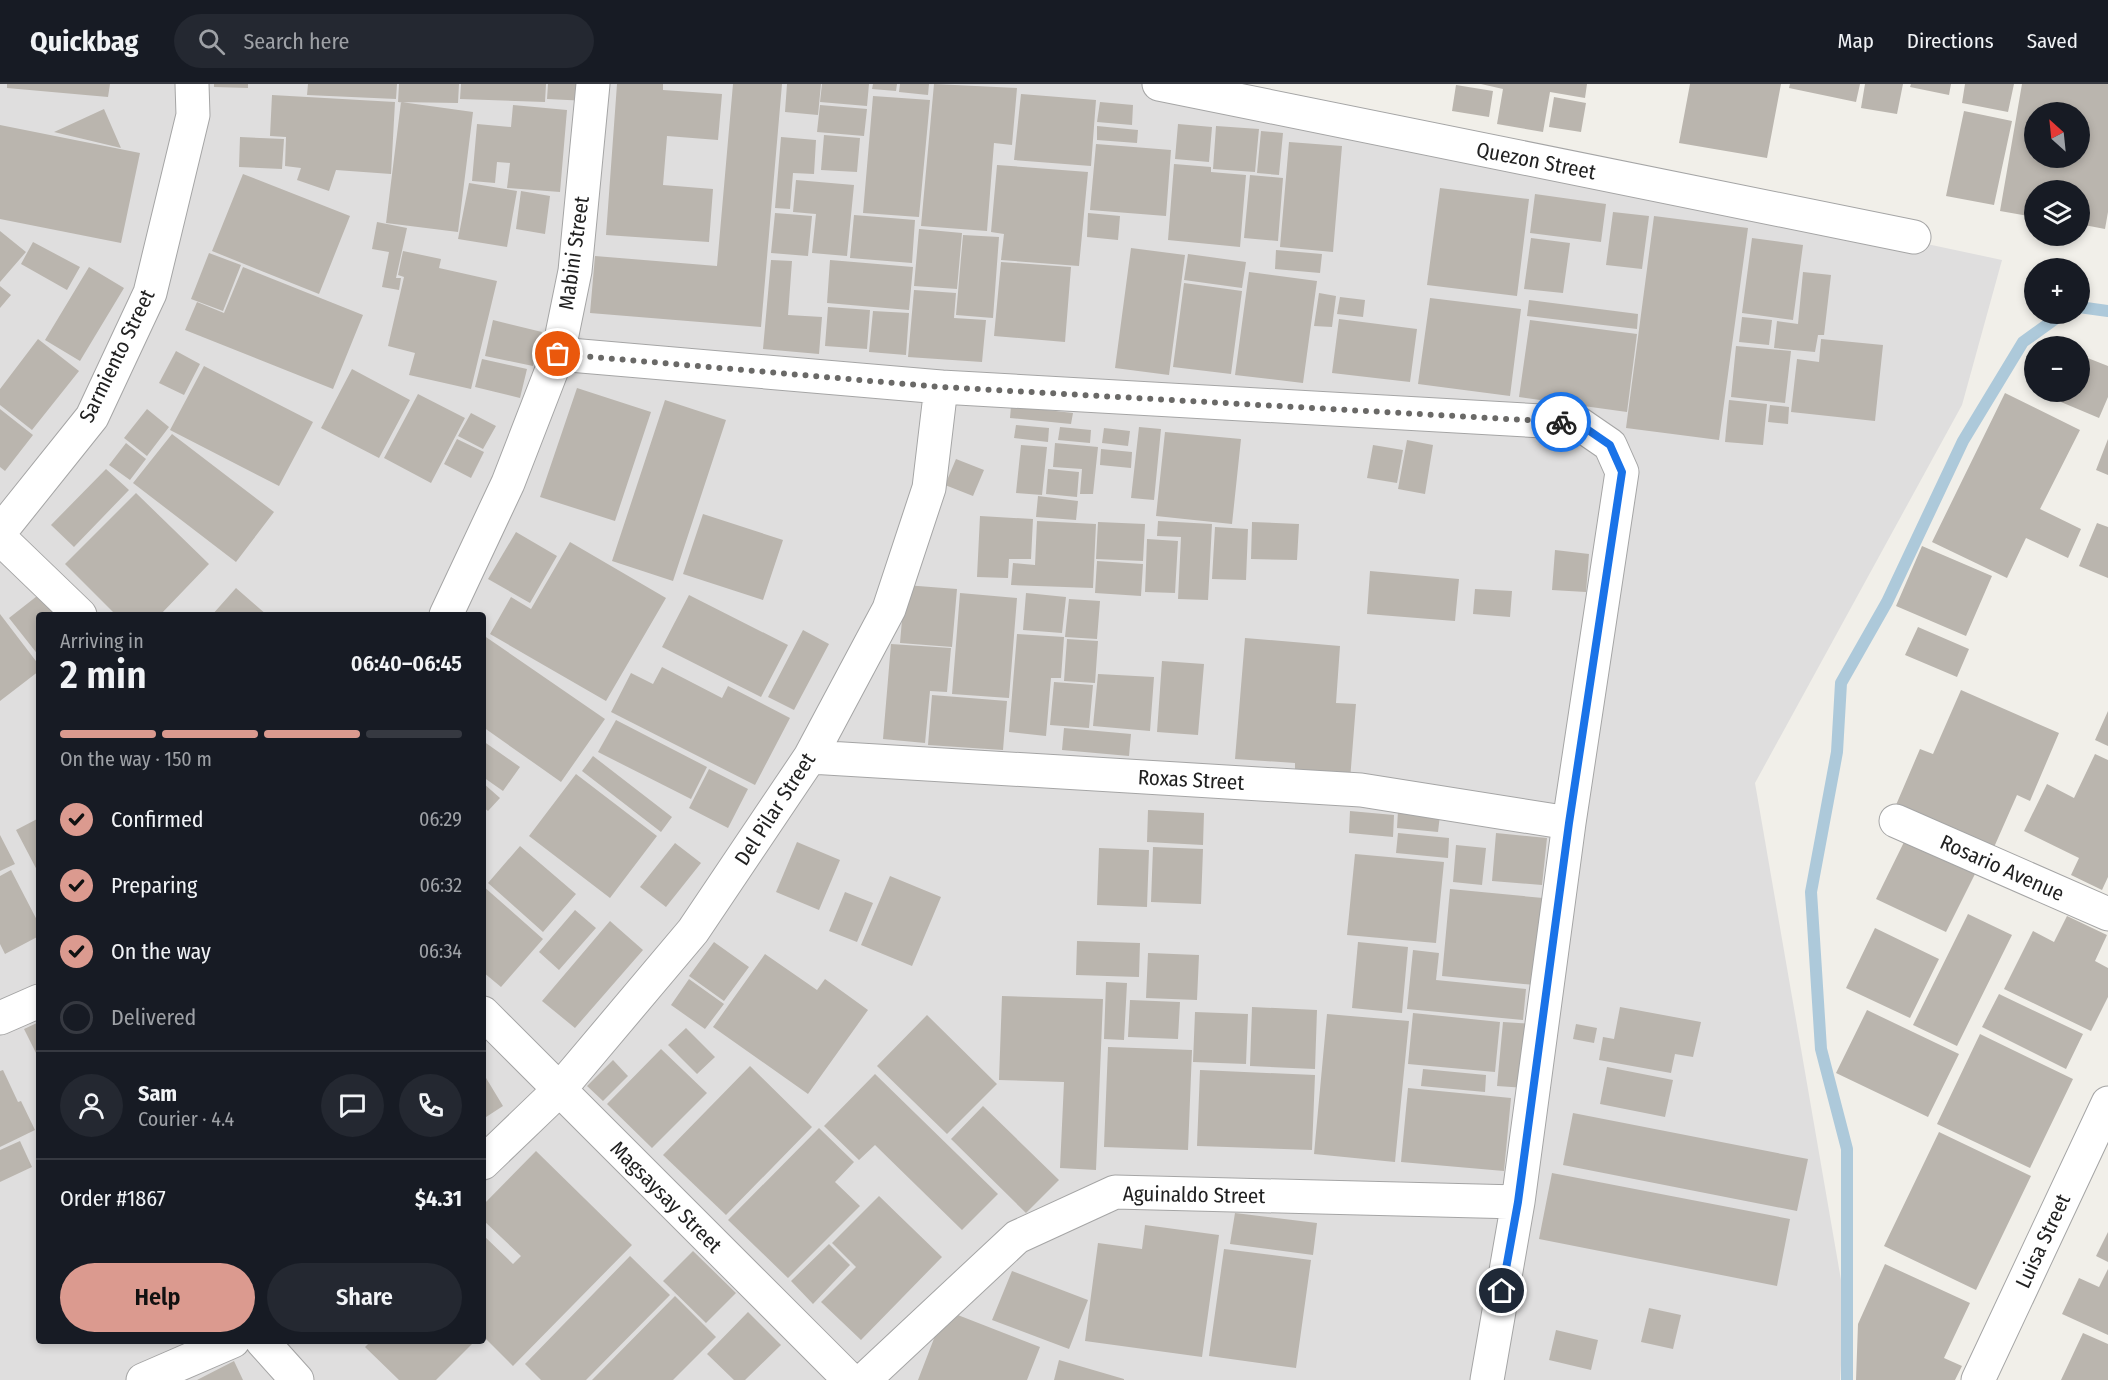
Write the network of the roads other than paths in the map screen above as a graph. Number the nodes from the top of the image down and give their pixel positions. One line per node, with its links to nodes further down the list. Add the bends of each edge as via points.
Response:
1 (192, 84): 7 (street, Sarmiento Street, via 193,115 150,293 92,417)
2 (593, 84): 5 (street, Mabini Street, via 575,271)
3 (1159, 84): 4 (street, Quezon Street)
4 (1914, 237)
5 (558, 354): 6 (street); 10 (street, Mabini Street, via 508,483)
6 (941, 387): 11 (street, Del Pilar Street, via 930,488 889,609); 13 (street, via 1578,423 1610,445 1622,472)
7 (0, 532)
8 (0, 538): 9 (street)
9 (77, 612)
10 (447, 612)
11 (810, 757): 13 (street, Roxas Street, via 1361,790); 18 (street, Del Pilar Street, via 693,931)
12 (1896, 821): 14 (street, Rosario Avenue)
13 (1569, 823): 21 (street)
14 (2108, 914)
15 (36, 1002): 17 (street)
16 (486, 1015): 18 (street, Magsaysay Street)
17 (0, 1018)
18 (559, 1090): 20 (street, Del Pilar Street); 26 (street, Magsaysay Street)
19 (2108, 1103): 29 (street, Luisa Street)
20 (486, 1160)
21 (1518, 1202): 27 (street, Aguinaldo Street, via 1115,1192 1017,1237); 28 (street)
22 (226, 1344): 24 (street)
23 (265, 1344): 25 (street)
24 (143, 1380)
25 (297, 1380)
26 (850, 1380)
27 (864, 1380)
28 (1487, 1380)
29 (1978, 1380)

